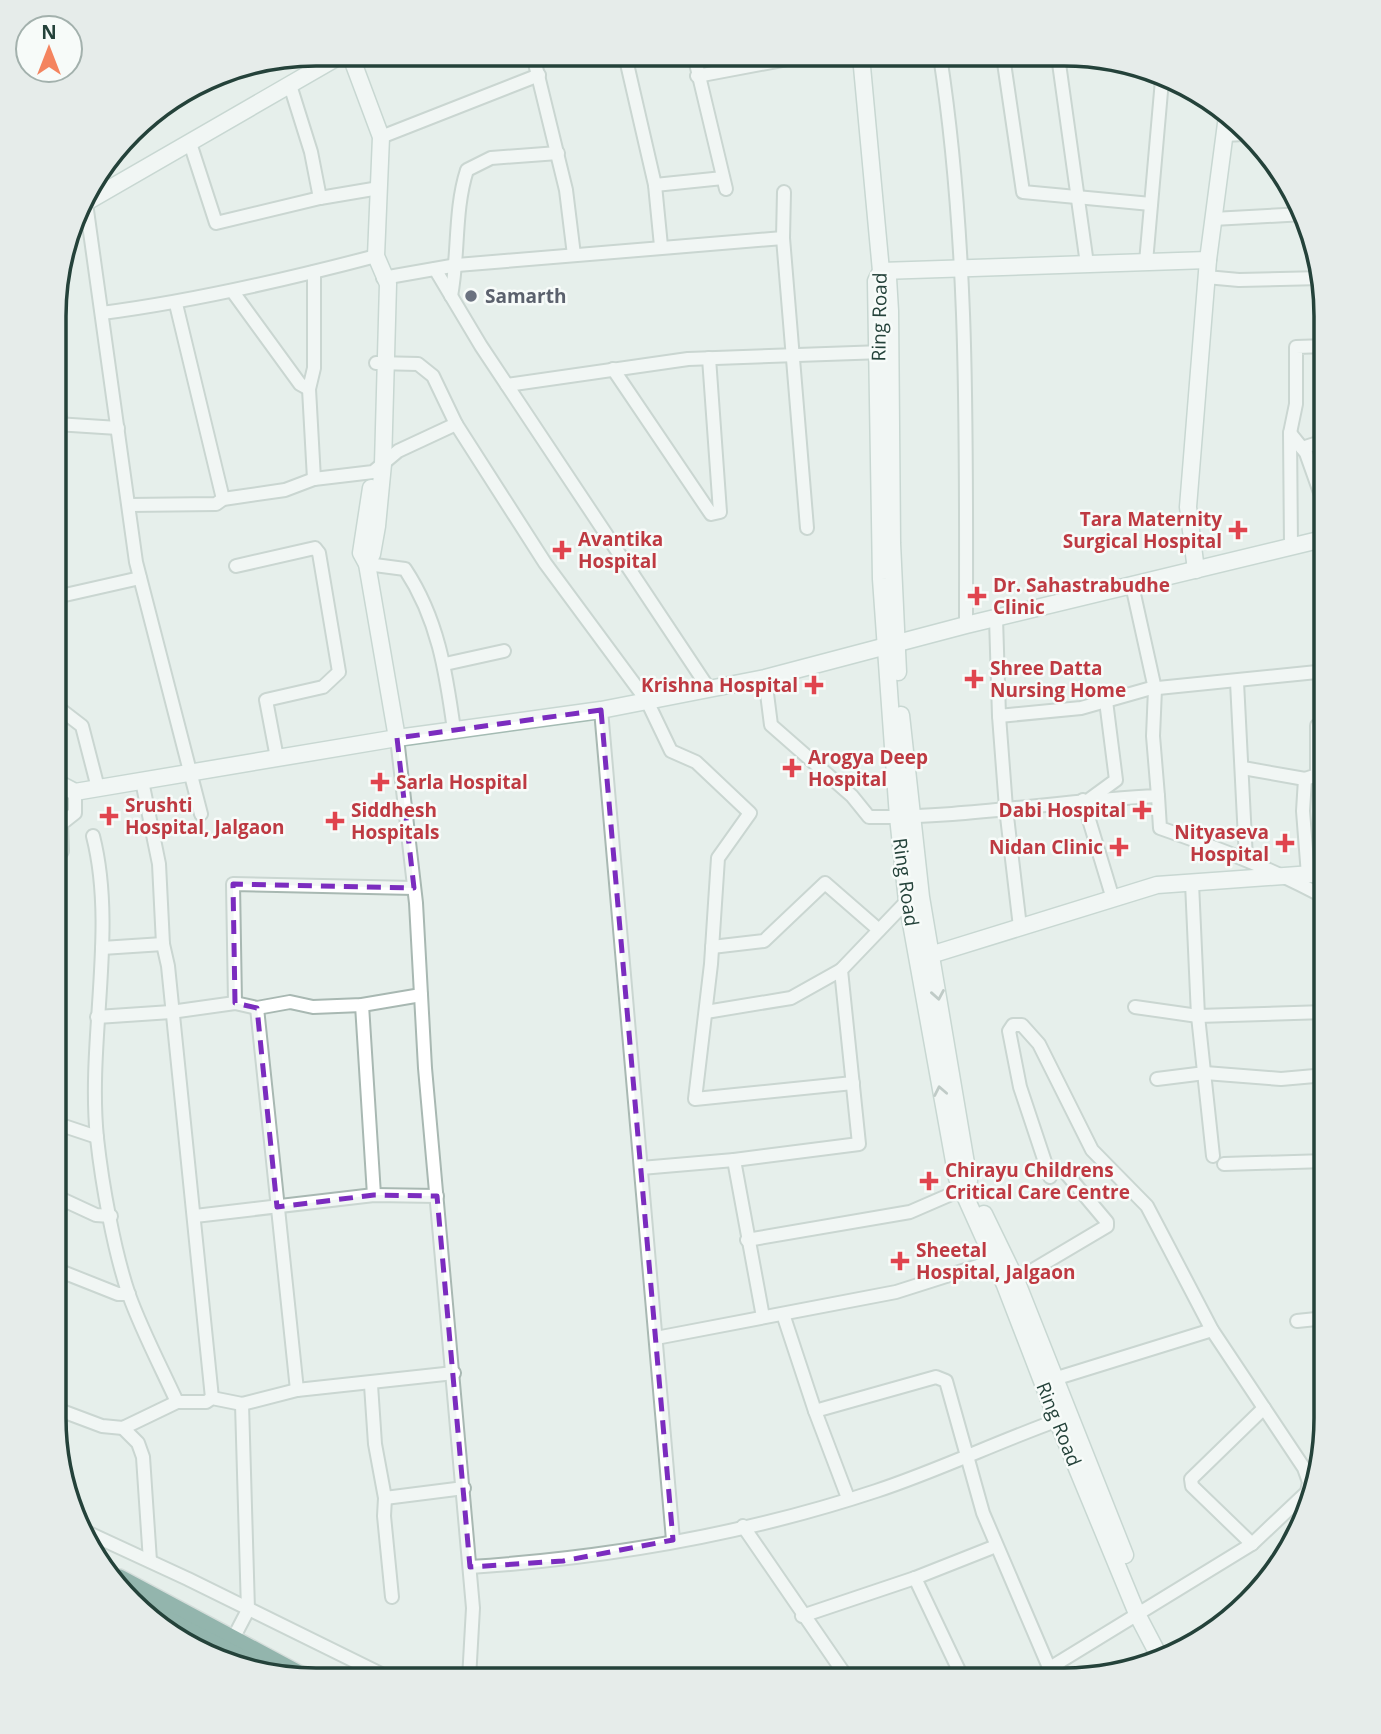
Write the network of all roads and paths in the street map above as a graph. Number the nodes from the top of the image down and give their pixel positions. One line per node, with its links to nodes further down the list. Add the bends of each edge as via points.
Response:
1 (696, 66): 12 (street)
2 (749, 66): 12 (street)
3 (862, 66): 41 (main road, Ring Road)
4 (942, 66): 38 (street, via 953,142)
5 (1004, 66): 26 (street, via 1023,192)
6 (1059, 66): 26 (street)
7 (321, 67): 13 (main road)
8 (355, 67): 18 (main road)
9 (537, 67): 11 (street)
10 (628, 67): 21 (street)
11 (539, 75): 18 (street); 20 (street)
12 (697, 76): 21 (street, via 724,183)
13 (290, 85): 19 (main road); 25 (street)
14 (1161, 86): 27 (street)
15 (1226, 125): 17 (main road)
16 (1235, 134): 17 (street)
17 (1224, 135): 30 (main road)
18 (381, 137): 22 (main road)
19 (190, 143): 24 (main road); 25 (street, via 216,223)
20 (558, 152): 33 (street); 37 (street, via 491,158 467,170 461,187)
21 (655, 185): 32 (street)
22 (379, 188): 25 (street); 34 (main road)
23 (784, 192): 31 (street)
24 (97, 196)
25 (320, 198)
26 (1078, 198): 27 (street); 36 (street)
27 (1151, 204): 35 (street)
28 (1293, 215): 30 (street)
29 (86, 218): 48 (street)
30 (1213, 219): 39 (main road)
31 (783, 238): 32 (street); 51 (street)
32 (661, 246): 33 (street)
33 (574, 255): 37 (street)
34 (376, 256): 42 (street); 43 (main road)
35 (1146, 262): 36 (main road); 39 (main road)
36 (1087, 264): 38 (main road)
37 (457, 265): 40 (street); 46 (street)
38 (962, 268): 41 (main road); 78 (street)
39 (1207, 268): 44 (street, via 1239,280); 73 (main road, via 1188,507)
40 (435, 269): 43 (street); 46 (street)
41 (881, 271): 50 (main road, Ring Road, via 876,281)
42 (314, 272): 45 (street); 56 (street, via 314,368)
43 (383, 278): 53 (main road, via 378,284)
44 (1311, 278)
45 (233, 292): 47 (street); 56 (street, via 300,384)
46 (451, 296): 55 (street)
47 (176, 304): 48 (street); 66 (street)
48 (102, 313): 59 (street)
49 (1314, 346): 60 (street, via 1296,347 1296,404)
50 (884, 352): 51 (street); 79 (main road, Ring Road, via 878,499)
51 (793, 355): 52 (street); 68 (street)
52 (709, 358): 54 (street); 54 (street, via 720,512 711,514)
53 (380, 363): 58 (street, via 418,364 432,376); 63 (main road)
54 (613, 369): 55 (street)
55 (507, 384): 85 (street)
56 (309, 389): 64 (street)
57 (66, 424): 59 (street)
58 (456, 424): 63 (street, via 398,451); 87 (street, via 545,562)
59 (118, 428): 67 (street)
60 (1290, 433): 62 (street); 70 (street)
61 (1314, 444): 62 (street)
62 (1302, 448): 65 (street)
63 (378, 468): 64 (street); 71 (main road, via 361,552)
64 (314, 479): 66 (street, via 285,490)
65 (1314, 479)
66 (223, 499): 67 (street, via 216,504)
67 (129, 505): 74 (street)
68 (807, 528)
69 (1314, 541): 70 (main road)
70 (1291, 547): 73 (main road)
71 (367, 564): 81 (street, via 405,569 424,598); 93 (main road)
72 (236, 566): 94 (street, via 315,548 318,553 339,672 323,687 266,700)
73 (1196, 570): 75 (main road)
74 (141, 578): 76 (street); 96 (street)
75 (1132, 585): 77 (main road); 86 (street)
76 (66, 595)
77 (996, 618): 78 (main road); 91 (street)
78 (966, 625): 79 (main road)
79 (890, 644): 83 (main road); 107 (main road, Ring Road)
80 (504, 651): 81 (street)
81 (445, 664): 92 (street)
82 (1314, 672): 84 (street)
83 (765, 678): 85 (main road); 107 (street, via 771,725 852,796 869,817)
84 (1237, 682): 86 (street); 95 (street)
85 (709, 689): 87 (main road)
86 (1155, 689): 88 (street); 102 (street)
87 (646, 701): 89 (main road); 122 (street, via 671,751 695,762 750,813 718,858)
88 (1106, 701): 91 (street); 103 (street, via 1116,780)
89 (601, 710): 92 (main road); 146 (street)
90 (66, 714): 100 (street, via 82,726)
91 (999, 716): 105 (street)
92 (454, 730): 93 (main road)
93 (397, 738): 94 (main road); 115 (street)
94 (277, 758): 96 (main road)
95 (1243, 768): 97 (street); 110 (street)
96 (189, 773): 98 (main road); 106 (street)
97 (1314, 777)
98 (142, 781): 100 (main road); 121 (street, via 159,864)
99 (66, 788): 101 (main road)
100 (98, 788): 101 (main road)
101 (75, 792): 108 (street, via 75,813)
102 (1158, 796): 103 (street); 110 (street, via 1160,828)
103 (1086, 799): 105 (street); 118 (street)
104 (1314, 802): 112 (street)
105 (1006, 808): 107 (street); 119 (street)
106 (201, 814)
107 (905, 817): 117 (main road, Ring Road)
108 (66, 819)
109 (93, 836): 123 (street, via 99,859)
110 (1246, 859): 113 (street)
111 (1314, 874): 112 (main road)
112 (1308, 875): 113 (main road)
113 (1287, 877): 114 (main road); 116 (street)
114 (1192, 883): 118 (main road, via 1157,885); 134 (street)
115 (414, 888): 126 (street); 127 (street, via 233,884)
116 (1314, 892)
117 (914, 899): 120 (street); 124 (main road, Ring Road)
118 (1113, 899): 119 (main road)
119 (1020, 927): 124 (main road)
120 (879, 930): 122 (street, via 825,883 764,941); 125 (street)
121 (163, 944): 123 (street); 131 (street)
122 (712, 947): 132 (street)
123 (102, 948): 135 (street)
124 (925, 956): 149 (main road, Ring Road, via 935,1068)
125 (841, 970): 132 (street, via 791,998); 139 (street)
126 (421, 995): 128 (street); 151 (street)
127 (235, 1003): 130 (street); 131 (street)
128 (362, 1005): 130 (street, via 313,1007 290,1002); 150 (street)
129 (1135, 1007): 134 (street)
130 (257, 1008): 153 (street)
131 (171, 1012): 135 (street); 155 (street)
132 (705, 1012): 139 (street, via 695,1099)
133 (1314, 1012): 134 (street)
134 (1198, 1016): 136 (street)
135 (97, 1017): 141 (street)
136 (1205, 1073): 137 (street, via 1280,1079); 138 (street); 142 (street)
137 (1314, 1076)
138 (1157, 1079)
139 (853, 1083): 143 (street, via 859,1144)
140 (66, 1127): 141 (street)
141 (97, 1137): 154 (street)
142 (1213, 1156)
143 (734, 1160): 146 (street); 156 (street)
144 (1314, 1161): 145 (street)
145 (1224, 1164)
146 (641, 1168): 166 (street)
147 (1065, 1172): 159 (street, via 1107,1226)
148 (1050, 1177): 165 (street, via 1020,1087 1009,1031 1013,1025 1022,1025 1039,1044 1092,1150 1147,1206)
149 (967, 1188): 156 (street, via 910,1212); 157 (main road, Ring Road)
150 (374, 1195): 151 (street); 153 (street)
151 (437, 1196): 167 (street)
152 (66, 1201): 154 (street, via 96,1215)
153 (278, 1207): 155 (street); 170 (street)
154 (111, 1216): 160 (street)
155 (195, 1216): 171 (street)
156 (747, 1240): 162 (street)
157 (1000, 1260): 159 (main road); 161 (street, via 897,1292); 177 (main road, Ring Road)
158 (66, 1274): 160 (street, via 107,1291)
159 (1016, 1280): 168 (main road)
160 (129, 1294): 172 (street)
161 (783, 1314): 162 (street); 175 (street)
162 (763, 1317): 166 (street)
163 (1314, 1319): 164 (street)
164 (1297, 1321)
165 (1212, 1330): 168 (street); 174 (street)
166 (656, 1338): 187 (street)
167 (454, 1373): 169 (street); 181 (street)
168 (1054, 1379): 177 (main road)
169 (371, 1385): 170 (street); 182 (street, via 375,1444)
170 (297, 1390): 173 (street)
171 (212, 1398): 172 (street); 173 (street)
172 (177, 1402): 178 (street)
173 (242, 1404): 195 (street)
174 (1264, 1408): 180 (street); 188 (street, via 1191,1479 1192,1486)
175 (815, 1410): 179 (street, via 942,1377); 183 (street)
176 (66, 1412): 178 (street, via 102,1426)
177 (1063, 1418): 179 (street); 196 (main road, Ring Road)
178 (123, 1428): 190 (street, via 138,1443 143,1457)
179 (965, 1457): 183 (street); 189 (street)
180 (1307, 1479)
181 (464, 1488): 182 (street); 191 (street)
182 (386, 1498): 194 (street)
183 (848, 1498): 185 (street)
184 (1301, 1498): 188 (street)
185 (743, 1526): 187 (street); 197 (street)
186 (97, 1537): 190 (street)
187 (673, 1540): 191 (street, via 563,1561)
188 (1252, 1544): 196 (street)
189 (996, 1546): 192 (street); 206 (street)
190 (150, 1561): 195 (street)
191 (470, 1567): 209 (street)
192 (915, 1578): 197 (street); 205 (street)
193 (136, 1590): 199 (highway)
194 (392, 1597)
195 (248, 1611): 199 (street); 208 (street)
196 (1143, 1614): 200 (main road); 201 (main road, Ring Road); 207 (street)
197 (802, 1616): 204 (street)
198 (170, 1620): 199 (highway)
199 (230, 1644): 202 (highway); 203 (highway)
200 (1164, 1647)
201 (1157, 1650)
202 (247, 1658)
203 (271, 1663)
204 (839, 1667)
205 (958, 1667)
206 (1048, 1667)
207 (1062, 1667)
208 (368, 1668)
209 (469, 1668)

